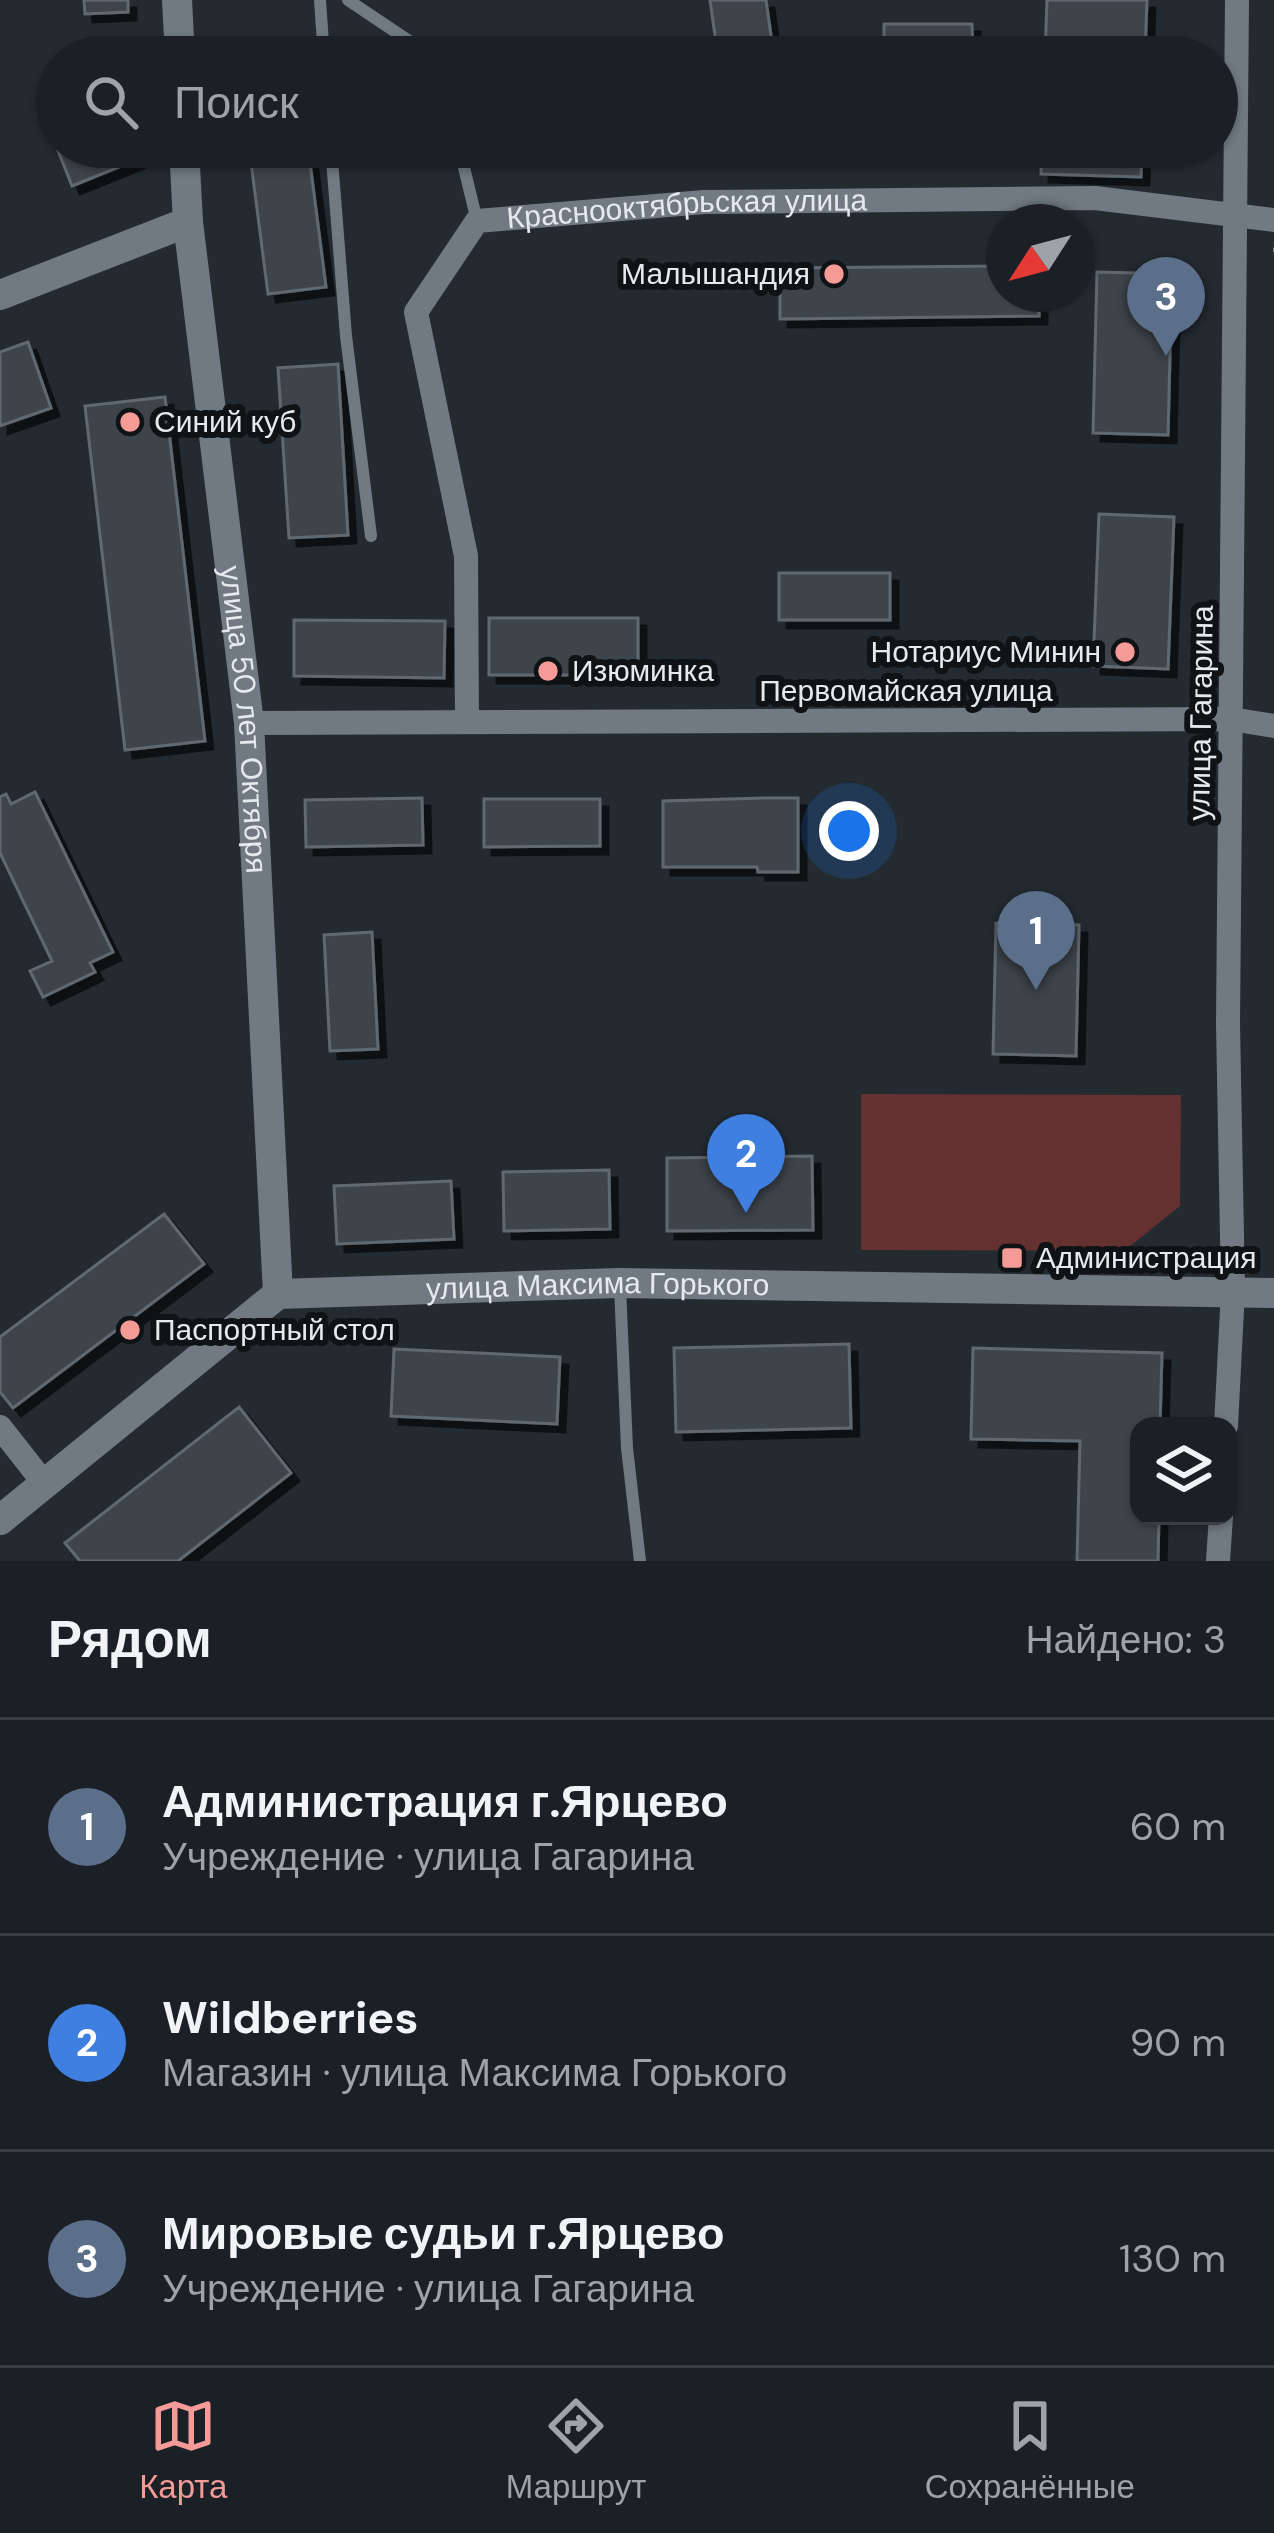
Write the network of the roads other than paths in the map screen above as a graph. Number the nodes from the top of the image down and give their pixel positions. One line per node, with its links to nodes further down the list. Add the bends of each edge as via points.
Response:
1 (177, 0): 5 (street)
2 (320, 0): 6 (lane)
3 (348, 0): 7 (lane)
4 (1238, 0): 8 (street, улица Гагарина)
5 (179, 36)
6 (323, 36)
7 (402, 36)
8 (1238, 36)
9 (185, 168): 16 (street, улица 50 лет Октября)
10 (333, 168): 18 (lane)
11 (464, 168): 15 (lane)
12 (1236, 168): 13 (street, улица Гагарина)
13 (1236, 215): 14 (street, Краснооктябрьская улица); 15 (street, Краснооктябрьская улица, via 1095,198 704,202); 19 (street, улица Гагарина)
14 (1274, 220)
15 (477, 221): 20 (street, Краснооктябрьская улица, via 416,312 466,556)
16 (188, 222): 17 (street); 21 (street, улица 50 лет Октября)
17 (0, 295)
18 (371, 536)
19 (1231, 719): 20 (street, Первомайская улица); 22 (street, Первомайская улица); 24 (street, улица Гагарина)
20 (467, 722): 21 (street, Первомайская улица)
21 (249, 723): 26 (street, улица 50 лет Октября)
22 (1274, 726)
23 (620, 1283): 24 (street, улица Максима Горького); 26 (street, улица Максима Горького); 32 (lane)
24 (1234, 1290): 25 (street, улица Максима Горького); 27 (street, улица Гагарина)
25 (1274, 1293)
26 (278, 1294): 29 (street)
27 (1227, 1417)
28 (0, 1427): 29 (street)
29 (44, 1483): 30 (street)
30 (0, 1520)
31 (1220, 1525): 33 (street)
32 (640, 1561)
33 (1218, 1561)

